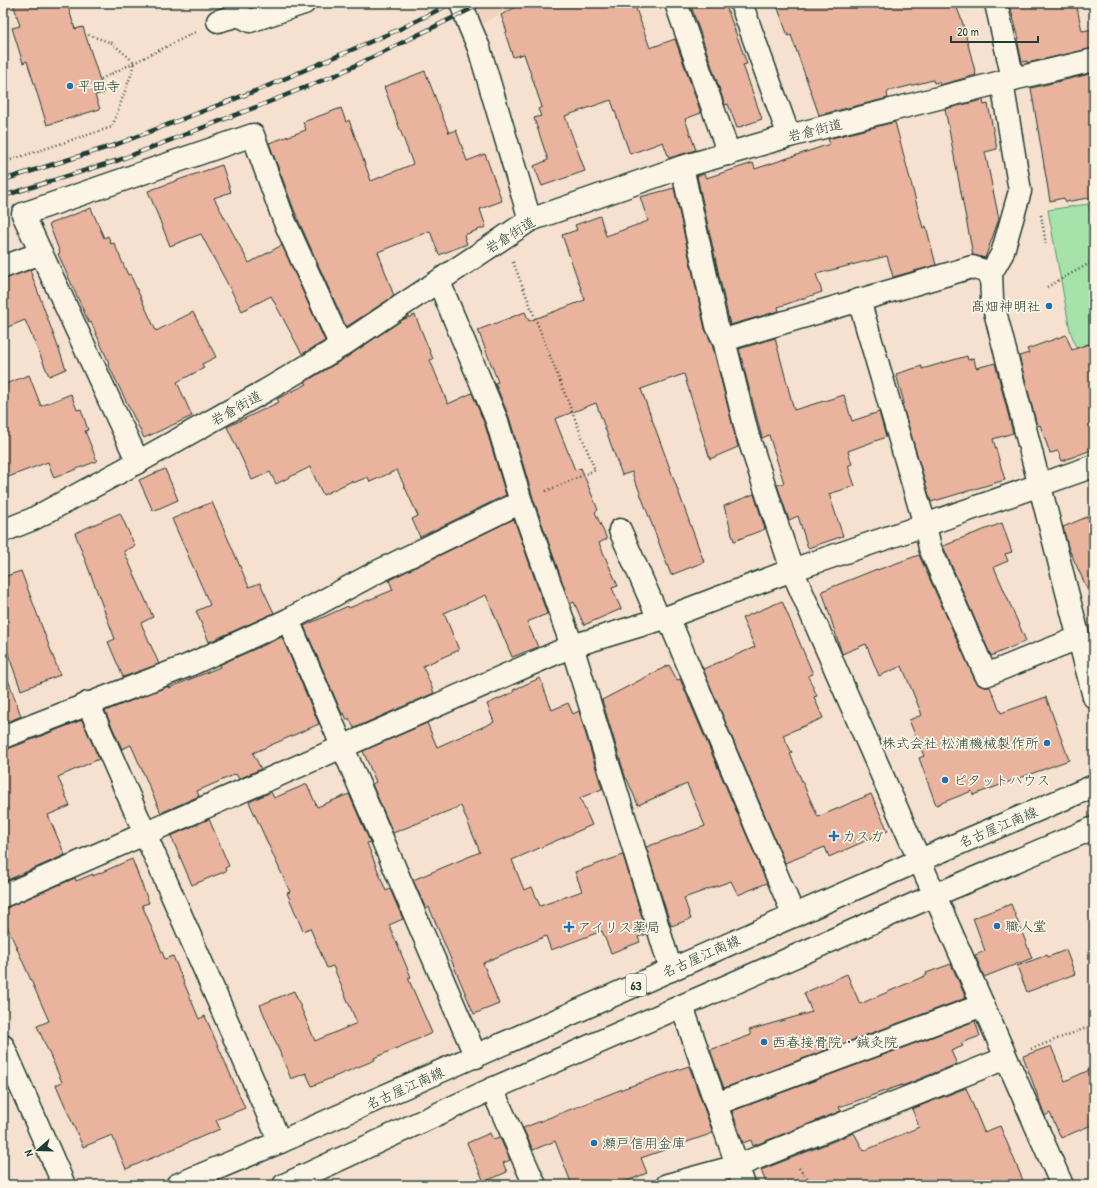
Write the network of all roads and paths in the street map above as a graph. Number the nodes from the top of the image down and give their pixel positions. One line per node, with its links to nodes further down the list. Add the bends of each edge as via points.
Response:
1 (304, 3): 6 (street, via 250,21 239,15)
2 (461, 3): 18 (street, via 479,48)
3 (676, 3): 13 (street)
4 (741, 3): 12 (street)
5 (996, 3): 11 (street)
6 (218, 22): 9 (path)
7 (86, 34): 9 (path, via 112,43)
8 (1094, 60): 11 (street, 岩倉街道)
9 (134, 62): 10 (path); 14 (path, via 112,126)
10 (101, 79)
11 (1007, 81): 12 (street, 岩倉街道); 23 (street, via 1020,191 1002,254)
12 (789, 136): 13 (street, 岩倉街道)
13 (729, 154): 15 (street, 岩倉街道)
14 (3, 161)
15 (682, 168): 18 (street, 岩倉街道); 27 (street, via 717,326)
16 (3, 173): 17 (path)
17 (10, 193)
18 (530, 220): 19 (street, 岩倉街道)
19 (503, 237): 24 (street, 岩倉街道); 32 (path, via 595,470)
20 (41, 254): 22 (street); 28 (street, via 23,214 253,135 284,220); 29 (street)
21 (1094, 261): 25 (path)
22 (3, 267)
23 (990, 274): 26 (street, via 972,267); 31 (street, via 992,300)
24 (438, 282): 28 (street, 岩倉街道); 32 (street, via 498,421)
25 (1047, 287)
26 (859, 300): 27 (street); 33 (street)
27 (724, 340): 36 (street, via 747,432)
28 (341, 346): 29 (street, 岩倉街道)
29 (138, 462): 35 (street, 岩倉街道, via 33,519)
30 (1094, 466): 31 (street)
31 (1040, 484): 33 (street); 39 (street)
32 (521, 502): 38 (street, via 375,573); 40 (street)
33 (925, 525): 36 (street); 39 (street, via 930,548 986,675)
34 (620, 530): 37 (street)
35 (3, 531)
36 (792, 570): 37 (street); 48 (street)
37 (664, 618): 40 (street); 51 (street)
38 (288, 620): 42 (street, via 187,666); 44 (street)
39 (1078, 638): 41 (street)
40 (572, 646): 44 (street); 52 (street)
41 (1094, 698)
42 (88, 704): 43 (street); 47 (street)
43 (3, 737)
44 (343, 746): 47 (street); 57 (street)
45 (1094, 786): 48 (street, 名古屋江南線 / 63)
46 (1094, 828): 49 (street)
47 (145, 834): 50 (street); 61 (street)
48 (920, 860): 49 (street); 51 (street, 名古屋江南線 / 63)
49 (935, 895): 53 (street); 54 (street)
50 (3, 896)
51 (794, 916): 52 (street, 名古屋江南線 / 63)
52 (671, 970): 57 (street, 名古屋江南線 / 63)
53 (983, 1004): 58 (street); 60 (street)
54 (682, 1006): 59 (street); 60 (street)
55 (1094, 1025): 58 (path)
56 (3, 1046): 64 (street)
57 (476, 1057): 61 (street, 名古屋江南線 / 63)
58 (1006, 1058): 62 (street); 68 (street)
59 (492, 1089): 63 (street); 66 (street)
60 (716, 1104): 62 (street)
61 (280, 1142): 65 (street, 名古屋江南線 / 63)
62 (741, 1175): 67 (street)
63 (293, 1183)
64 (64, 1185)
65 (177, 1185)
66 (535, 1185)
67 (667, 1185)
68 (1062, 1185)

